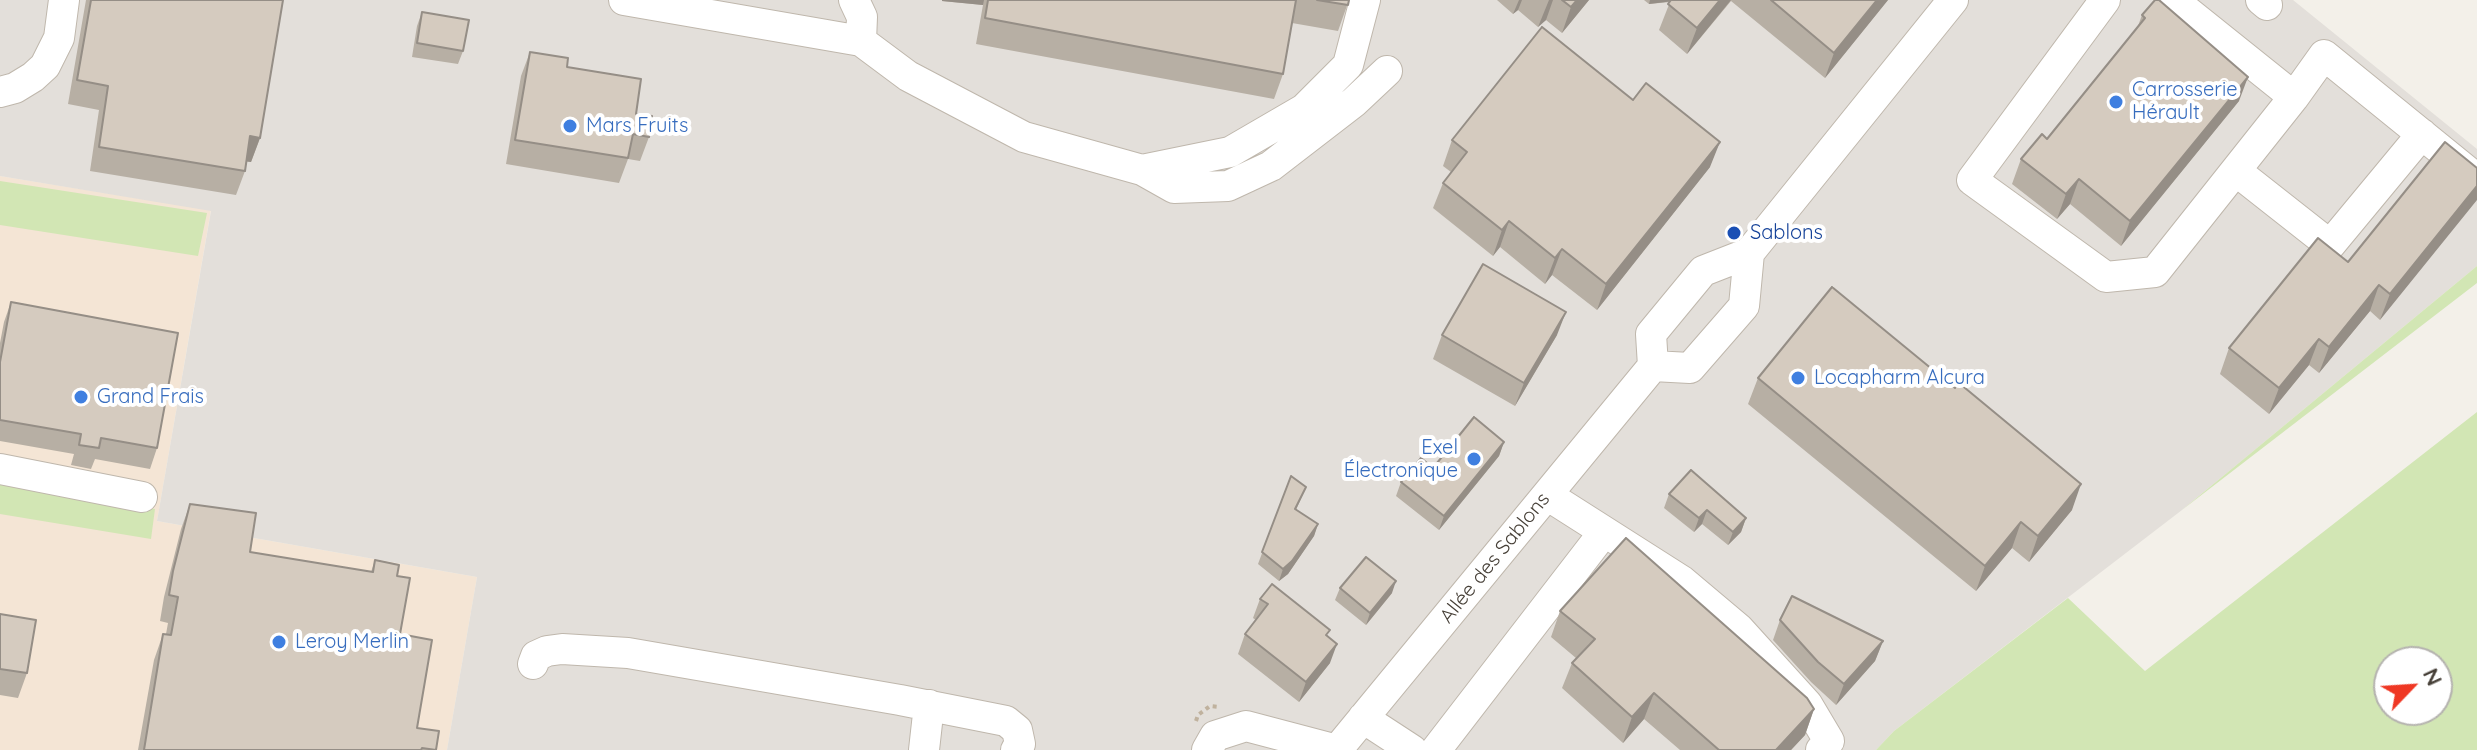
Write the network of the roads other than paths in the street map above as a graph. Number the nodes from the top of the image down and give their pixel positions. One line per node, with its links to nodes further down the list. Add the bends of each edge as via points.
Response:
1 (64, 0): 10 (street, via 59,38 45,66 15,88)
2 (624, 0): 8 (street)
3 (854, 0): 8 (street, via 862,17)
4 (1953, 0): 16 (street)
5 (2105, 0): 14 (street, via 1972,180 2106,277 2155,272)
6 (2173, 0): 11 (street)
7 (1369, 2): 13 (street, via 1348,65 1304,109 1230,152)
8 (861, 41): 13 (street, via 908,76 1024,137)
9 (1387, 71): 13 (street, via 1271,166 1228,186 1174,188)
10 (0, 92)
11 (2294, 97): 12 (street, via 2324,55); 14 (street)
12 (2422, 134): 14 (street, via 2330,245); 15 (street)
13 (1142, 170)
14 (2236, 171)
15 (2477, 179)
16 (1749, 253): 17 (street, via 1703,271 1651,334); 17 (street, via 1744,306 1690,368)
17 (1653, 366): 19 (street, Allée des Sablons)
18 (0, 469): 20 (street)
19 (1547, 495): 21 (street); 24 (street, Allée des Sablons)
20 (142, 497)
21 (1604, 532): 30 (street); 31 (street, via 1682,581 1739,629 1807,704 1829,741)
22 (533, 664): 23 (street, via 536,656 562,649 628,653)
23 (929, 705): 25 (street); 26 (street, via 1006,721 1017,730)
24 (1363, 718): 28 (street, Allée des Sablons); 29 (street)
25 (924, 750)
26 (1016, 750)
27 (1207, 750): 28 (street, via 1215,736 1246,726)
28 (1337, 750)
29 (1412, 750)
30 (1436, 750)
31 (1821, 750)

